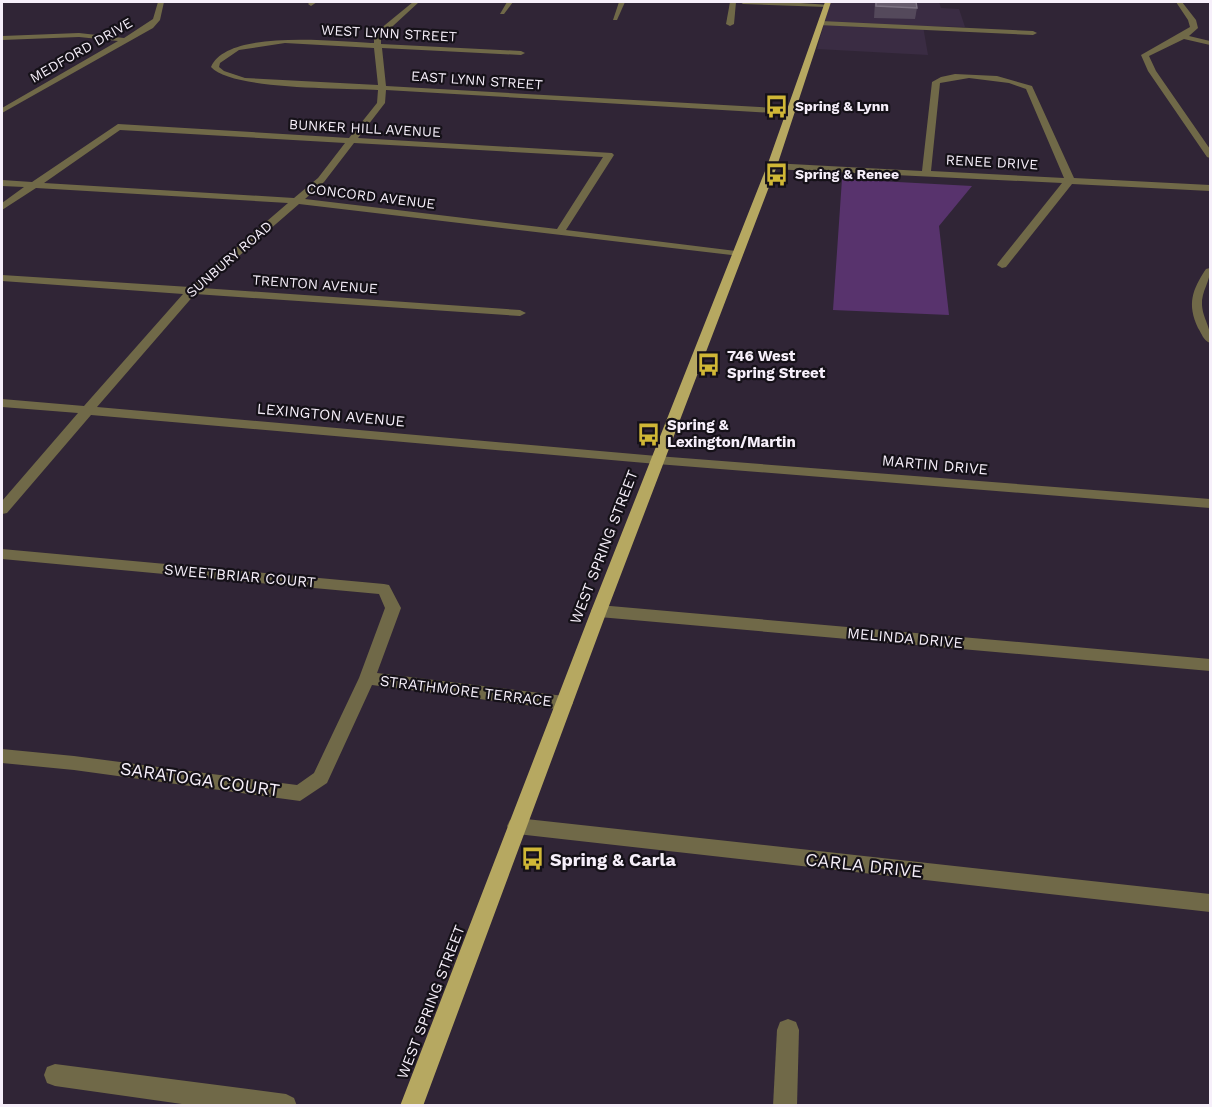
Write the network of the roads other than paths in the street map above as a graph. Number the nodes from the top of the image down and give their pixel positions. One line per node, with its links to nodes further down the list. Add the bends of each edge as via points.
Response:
1 (161, 2): 16 (street, MEDFORD DRIVE, via 156,20)
2 (416, 2): 19 (street, via 382,30)
3 (510, 2): 9 (street)
4 (622, 2): 10 (street)
5 (733, 2): 12 (street)
6 (743, 2): 8 (street)
7 (1179, 2): 14 (street, via 1194,28)
8 (828, 3): 11 (main road, WEST SPRING STREET)
9 (502, 13)
10 (615, 19)
11 (821, 23): 13 (street); 23 (main road, WEST SPRING STREET)
12 (730, 24)
13 (1033, 33)
14 (1185, 37): 18 (street); 25 (street, via 1157,46 1145,55)
15 (2, 38): 16 (street, via 79,35)
16 (126, 40): 22 (street, MEDFORD DRIVE)
17 (257, 44): 19 (street, WEST LYNN STREET, via 285,41); 21 (street, EAST LYNN STREET, via 228,53 215,67 221,74 244,80)
18 (1210, 44)
19 (376, 46): 20 (street, WEST LYNN STREET); 21 (street, SUNBURY ROAD)
20 (521, 53)
21 (382, 87): 23 (street, EAST LYNN STREET); 24 (street, SUNBURY ROAD, via 381,103)
22 (2, 111)
23 (791, 111): 26 (main road, WEST SPRING STREET)
24 (352, 141): 30 (street, BUNKER HILL AVENUE, via 119,128); 32 (street, SUNBURY ROAD, via 321,180); 34 (street, BUNKER HILL AVENUE, via 609,155)
25 (1210, 154)
26 (772, 166): 27 (street, RENEE DRIVE); 35 (main road, WEST SPRING STREET)
27 (926, 173): 28 (street, RENEE DRIVE); 28 (street, via 936,82 960,76 1002,78 1019,82 1031,91)
28 (1070, 180): 31 (street, RENEE DRIVE); 36 (street)
29 (2, 183): 30 (street, CONCORD AVENUE)
30 (34, 186): 32 (street, CONCORD AVENUE); 33 (street)
31 (1210, 188)
32 (297, 201): 34 (street, CONCORD AVENUE); 40 (street, SUNBURY ROAD)
33 (2, 207)
34 (560, 232): 35 (street, CONCORD AVENUE)
35 (736, 254): 45 (main road, WEST SPRING STREET)
36 (1002, 265)
37 (1210, 271): 39 (street)
38 (2, 278): 40 (street, TRENTON AVENUE)
39 (1204, 287): 42 (street, via 1196,312)
40 (192, 291): 41 (street, TRENTON AVENUE); 44 (street, SUNBURY ROAD)
41 (520, 314)
42 (1210, 339)
43 (2, 402): 44 (street, LEXINGTON AVENUE)
44 (86, 410): 45 (street, LEXINGTON AVENUE); 47 (street, SUNBURY ROAD)
45 (657, 460): 46 (street, MARTIN DRIVE); 49 (main road, WEST SPRING STREET)
46 (1210, 504)
47 (2, 510)
48 (2, 554): 51 (street, SWEETBRIAR COURT, via 384,589 393,608)
49 (598, 611): 50 (street, MELINDA DRIVE); 52 (main road, WEST SPRING STREET)
50 (1210, 665)
51 (367, 678): 52 (street, STRATHMORE TERRACE); 53 (street, SARATOGA COURT, via 321,778 300,793)
52 (564, 703): 54 (main road, WEST SPRING STREET)
53 (2, 756)
54 (517, 826): 55 (street, CARLA DRIVE); 59 (main road, WEST SPRING STREET)
55 (1210, 903)
56 (788, 1030): 60 (street)
57 (55, 1075): 58 (street)
58 (286, 1106)
59 (411, 1106)
60 (785, 1106)

